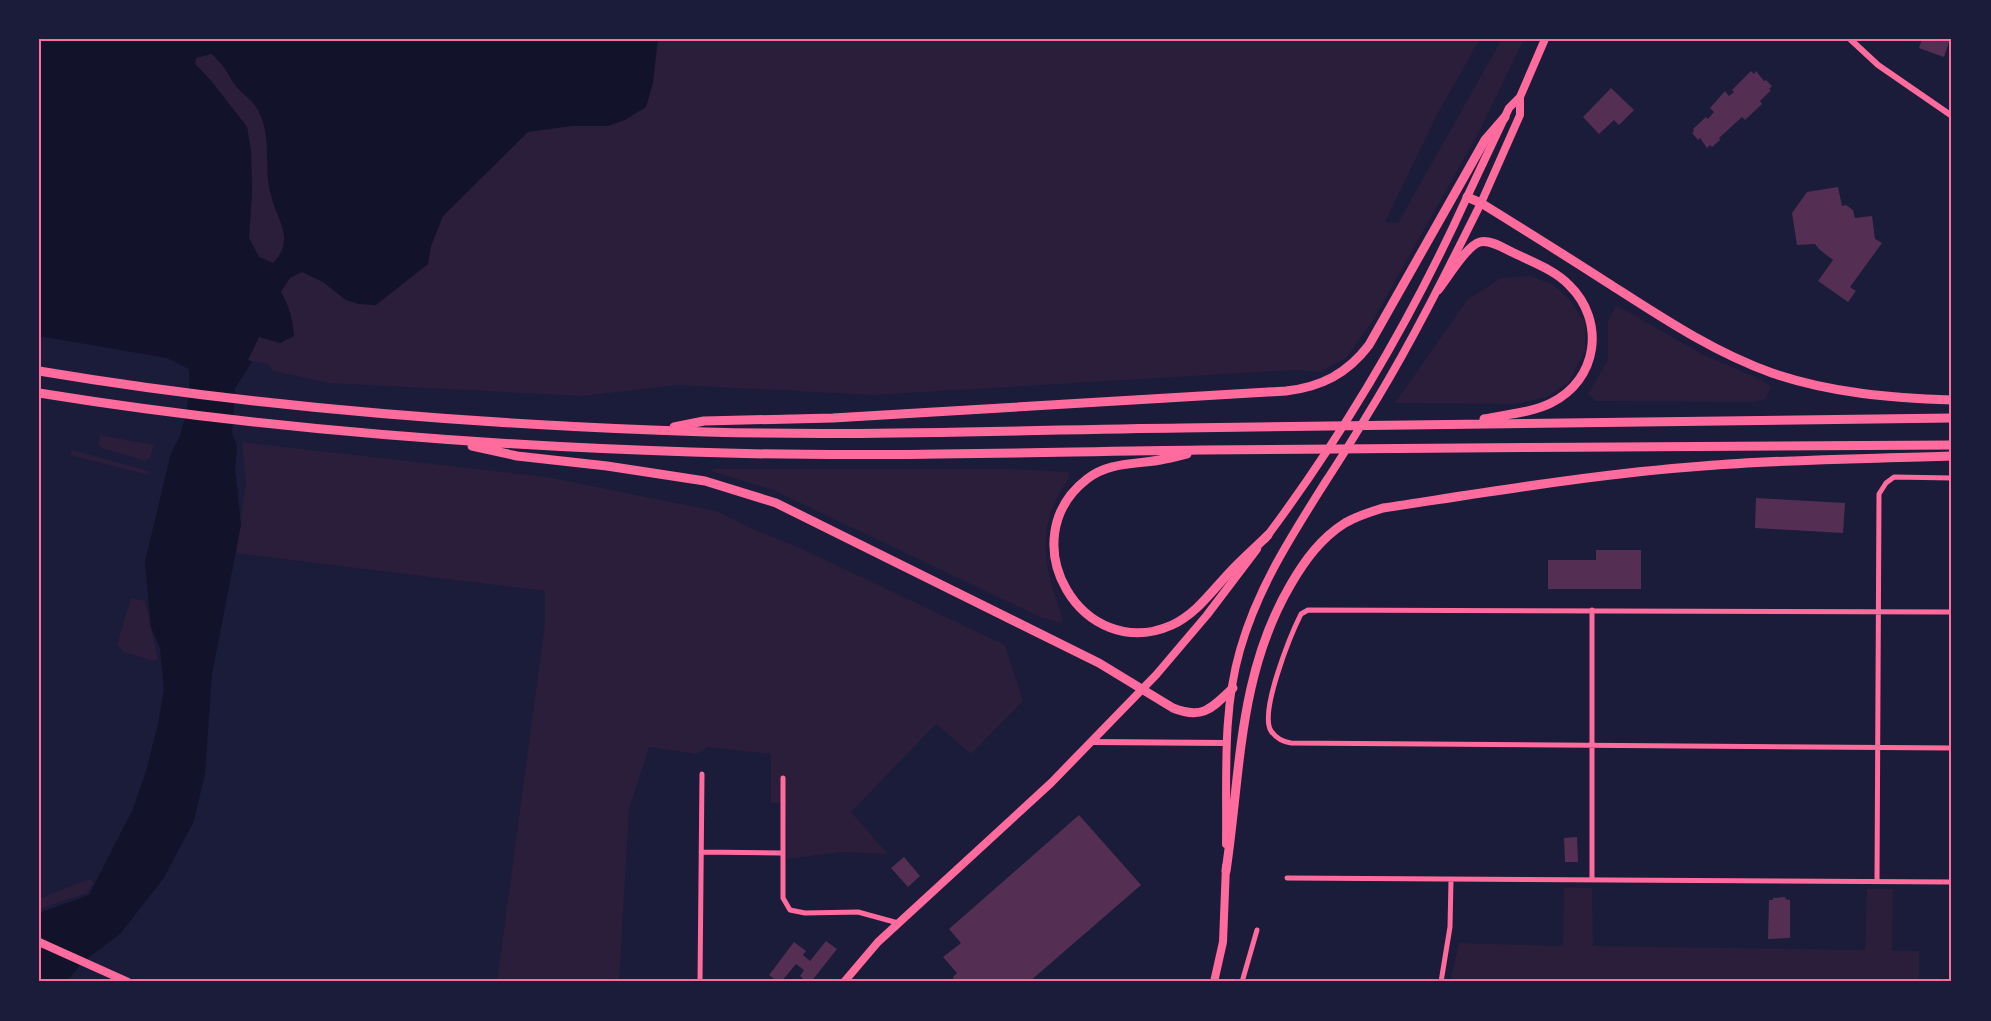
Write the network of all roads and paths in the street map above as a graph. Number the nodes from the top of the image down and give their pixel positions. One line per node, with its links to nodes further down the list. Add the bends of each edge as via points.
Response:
1 (1545, 39): 3 (main road)
2 (1850, 39): 4 (street, via 1878,65)
3 (1520, 97): 5 (main road); 7 (main road, via 1520,114)
4 (1952, 116)
5 (1505, 117): 6 (main road); 14 (highway, via 1485,140 1369,345 1350,367 1324,383 1286,391 833,418 704,421)
6 (1467, 197): 7 (highway); 20 (main road, via 1413,309 1364,394)
7 (1481, 203): 8 (main road); 11 (highway, via 1689,335 1744,362 1833,389)
8 (1438, 290): 13 (highway, via 1472,247 1483,242 1519,255 1568,283 1581,297 1593,328 1590,358 1582,376 1564,395 1539,408); 24 (main road, via 1380,394 1265,582 1239,653)
9 (39, 371): 14 (highway, via 243,401)
10 (39, 393): 15 (highway, via 242,422)
11 (1952, 400)
12 (1952, 418): 13 (highway)
13 (1467, 423): 14 (highway, via 843,433)
14 (655, 431)
15 (449, 441): 17 (highway, via 703,452); 25 (highway, via 517,456 705,481 776,503 1048,637)
16 (1952, 445): 17 (highway)
17 (1201, 450): 20 (highway, via 1105,469 1075,489 1060,515 1053,541 1058,576 1075,604 1102,624 1121,631 1148,632 1173,625 1205,600)
18 (1952, 456): 35 (highway, via 1645,471 1383,508 1346,522 1307,558 1286,592 1261,650 1243,725)
19 (1952, 478): 22 (street, via 1894,477 1879,494)
20 (1268, 535): 25 (main road, via 1207,615)
21 (1592, 610): 22 (street); 28 (street); 28 (street, via 1308,610 1301,614 1282,658 1270,708 1270,730 1282,742 1291,744)
22 (1879, 612): 23 (street); 29 (street)
23 (1952, 612)
24 (1233, 688): 25 (highway, via 1211,708 1194,714 1173,708); 27 (main road)
25 (1142, 689): 26 (main road)
26 (1092, 742): 27 (street); 41 (main road)
27 (1227, 743): 35 (main road)
28 (1592, 746): 29 (street); 38 (street)
29 (1877, 748): 30 (street); 39 (street)
30 (1952, 748)
31 (702, 774): 33 (street)
32 (783, 778): 34 (street)
33 (701, 852): 34 (street); 45 (street)
34 (782, 853): 41 (street, via 783,898 790,910 858,912)
35 (1226, 871): 47 (main road, via 1223,942)
36 (1287, 878): 37 (street)
37 (1451, 879): 38 (street); 49 (street, via 1450,927)
38 (1592, 879): 39 (street)
39 (1877, 881): 40 (street)
40 (1952, 882)
41 (898, 923): 46 (main road)
42 (1257, 930): 48 (street)
43 (39, 942): 44 (main road)
44 (128, 982)
45 (700, 982)
46 (844, 982)
47 (1214, 982)
48 (1242, 982)
49 (1441, 982)

